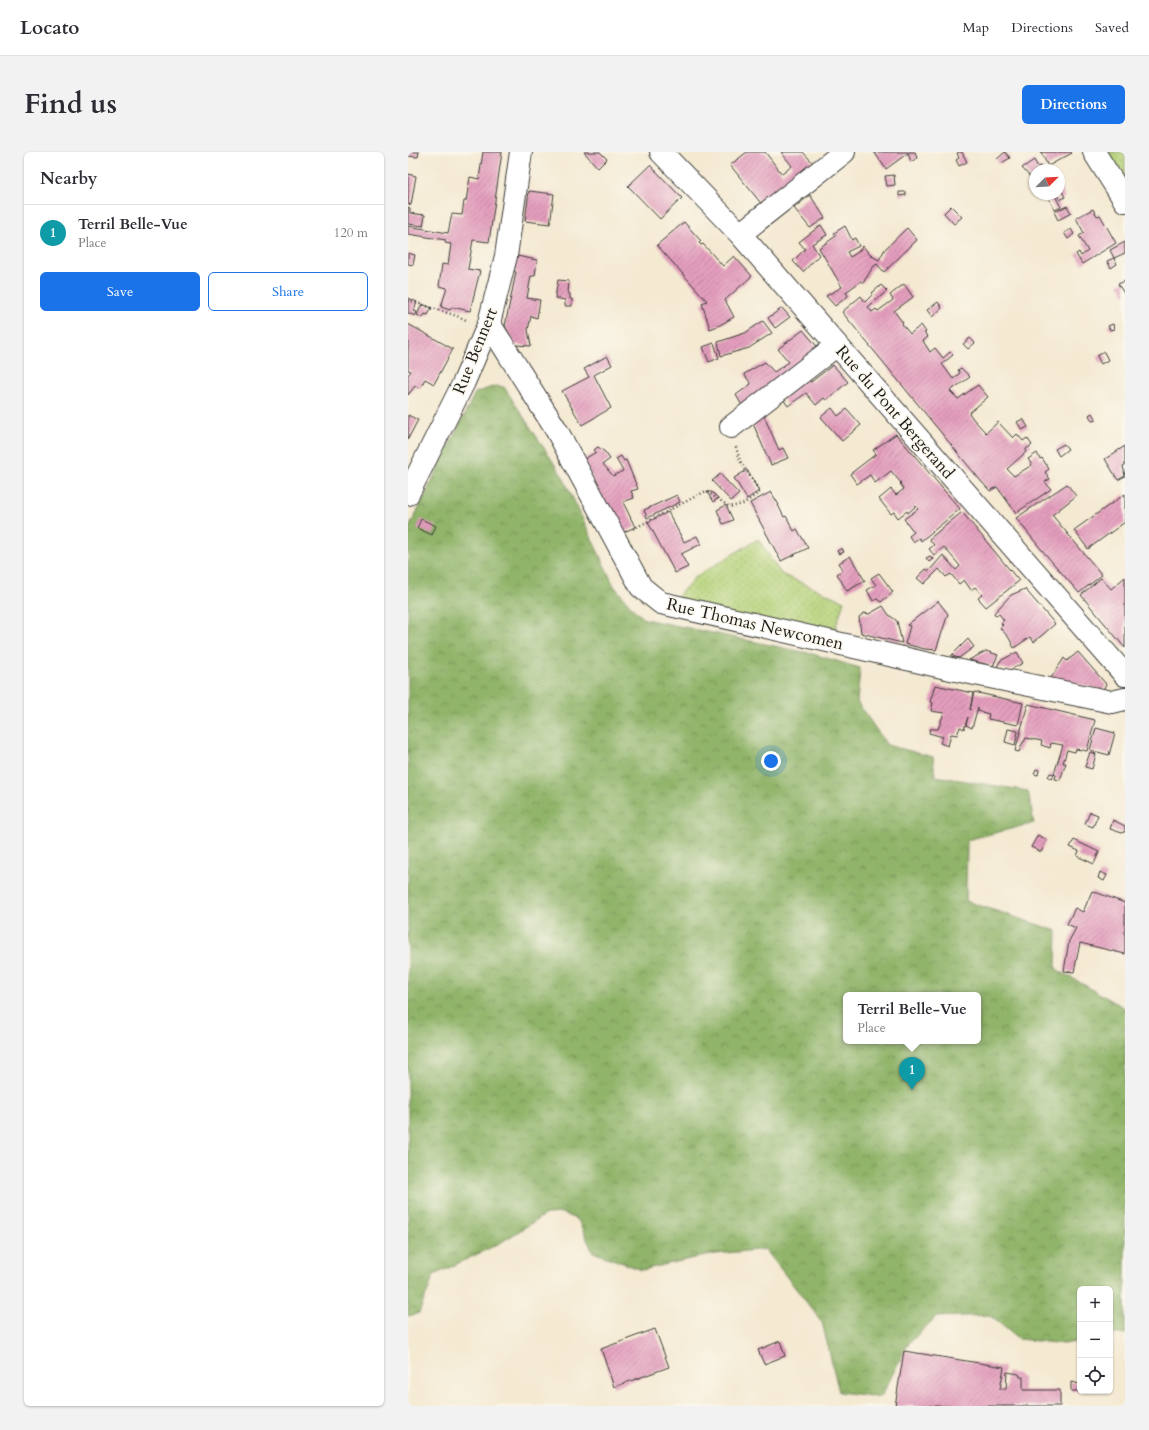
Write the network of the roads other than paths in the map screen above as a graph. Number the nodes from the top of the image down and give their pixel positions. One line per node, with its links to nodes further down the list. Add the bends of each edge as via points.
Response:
1 (521, 152): 7 (street, Rue Bennert, via 506,256)
2 (660, 152): 6 (street, Rue du Pont Bergerand)
3 (844, 152): 6 (street)
4 (1094, 152): 5 (street)
5 (1125, 201)
6 (740, 234): 8 (street, Rue du Pont Bergerand)
7 (488, 327): 10 (street, Rue Bennert, via 464,382); 12 (street, Rue Thomas Newcomen, via 557,431 641,587 661,603 951,669 1112,702)
8 (837, 345): 9 (street); 11 (street, Rue du Pont Bergerand)
9 (731, 427)
10 (408, 494)
11 (1125, 676)
12 (1125, 699)

